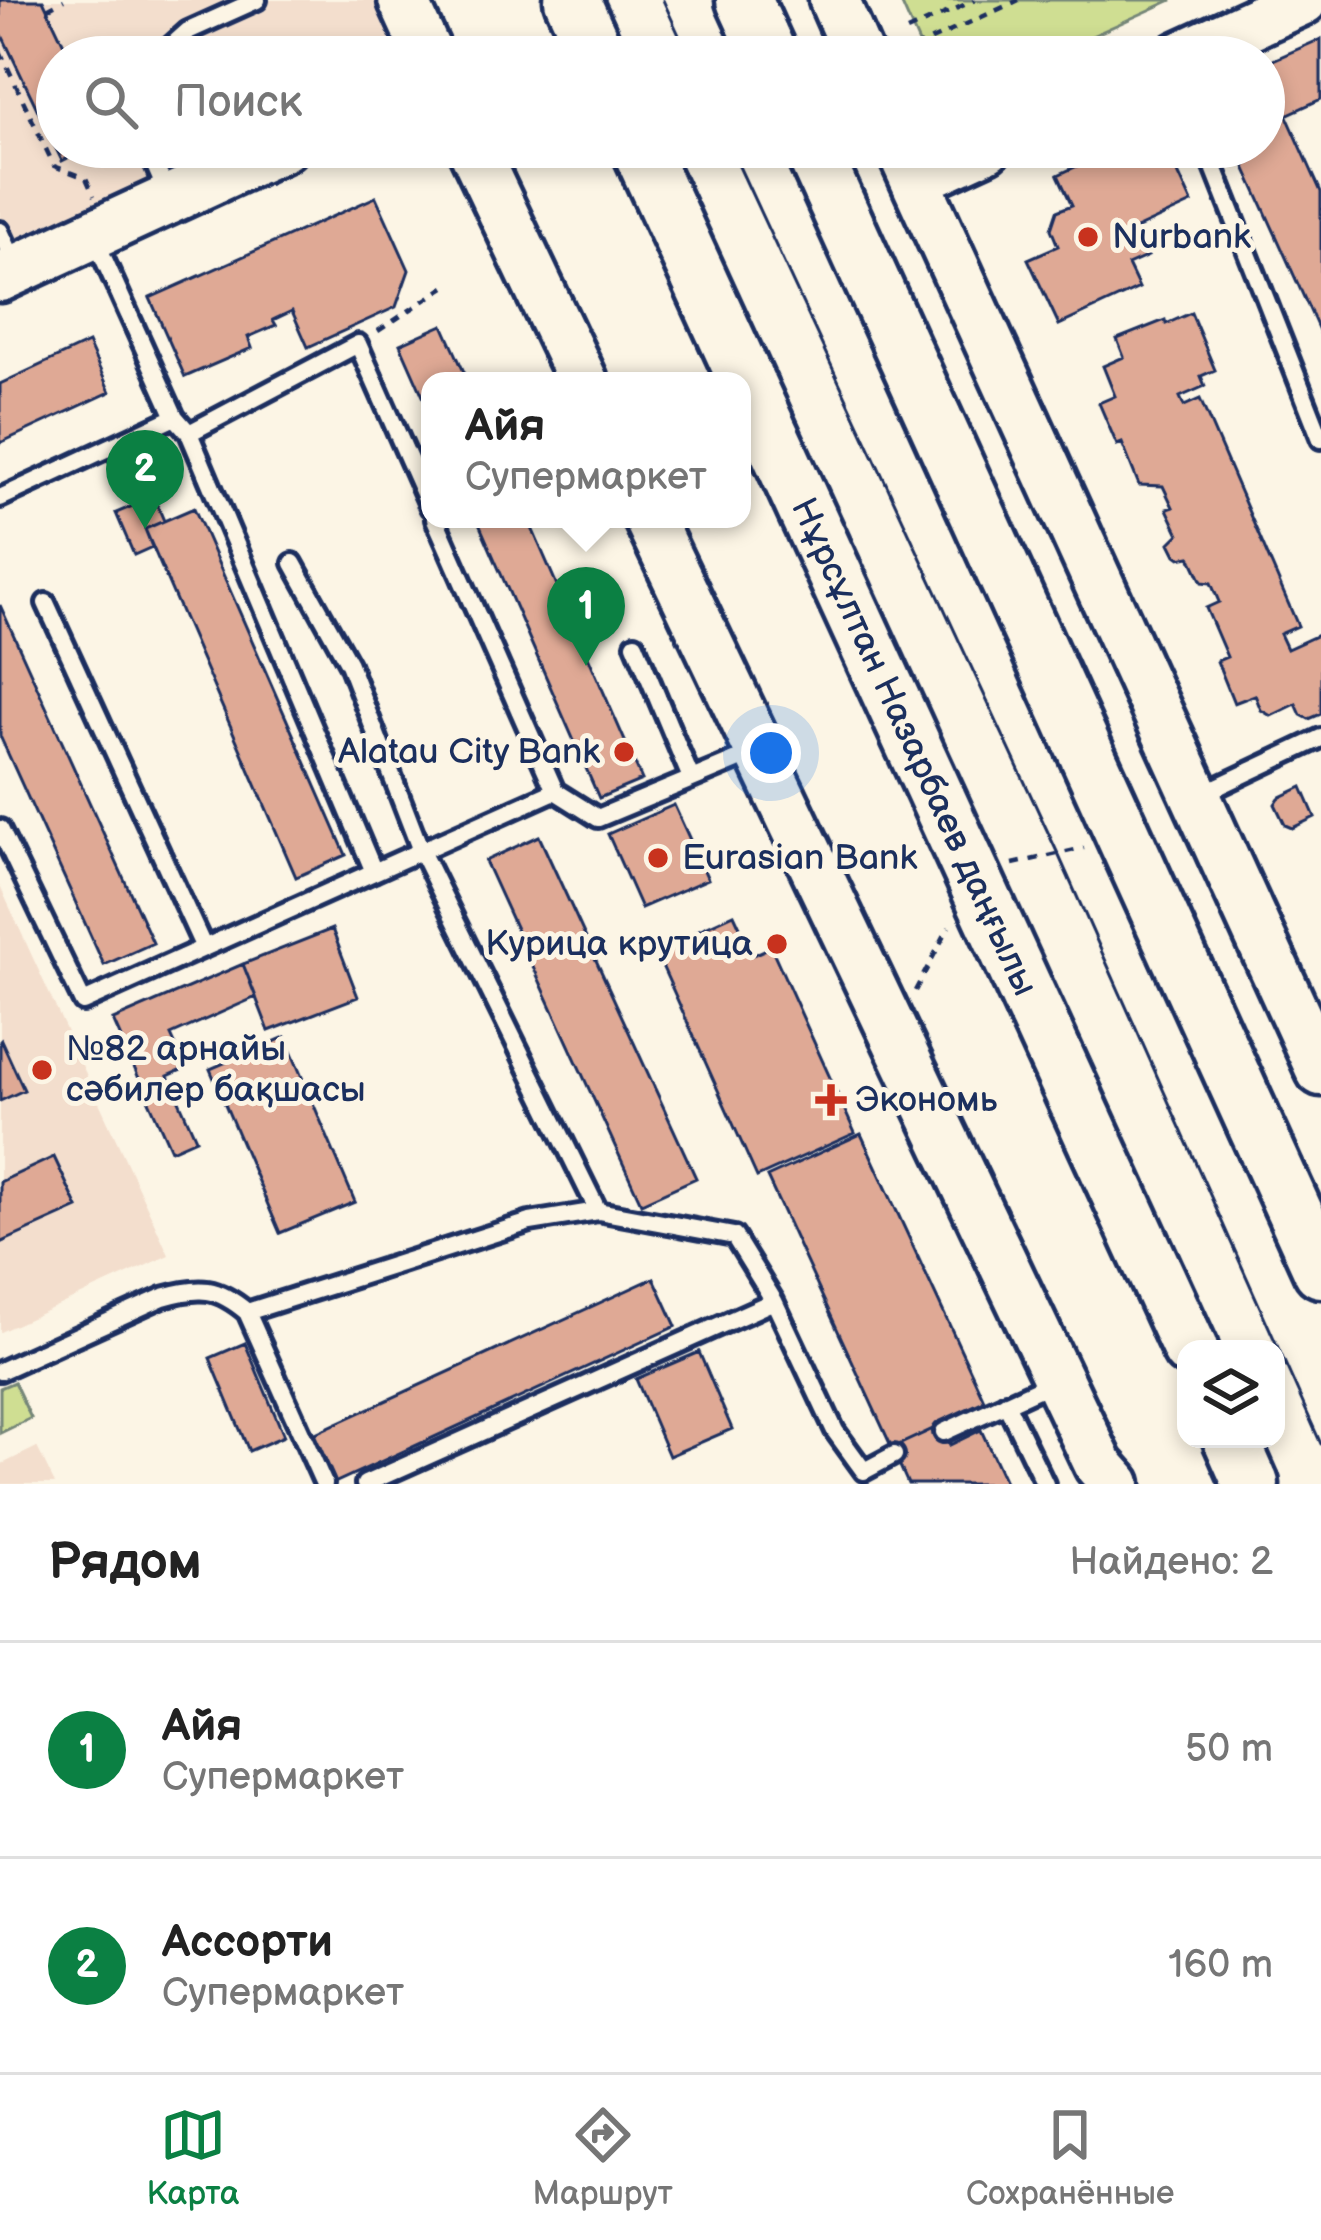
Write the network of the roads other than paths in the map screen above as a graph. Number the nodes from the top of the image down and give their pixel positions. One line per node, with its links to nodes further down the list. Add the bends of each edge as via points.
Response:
1 (256, 0): 7 (lane)
2 (403, 0): 8 (street)
3 (572, 0): 9 (main road)
4 (744, 0): 10 (main road)
5 (834, 0): 11 (street)
6 (1303, 0): 12 (street)
7 (182, 36)
8 (419, 36)
9 (588, 36)
10 (760, 36)
11 (850, 36)
12 (1225, 36)
13 (156, 168): 20 (lane)
14 (237, 168): 20 (street)
15 (482, 168): 23 (street)
16 (649, 168): 24 (main road, Нұрсұлтан Назарбаев даңғылы)
17 (821, 168): 47 (main road)
18 (910, 168): 40 (street)
19 (1214, 168): 28 (lane)
20 (170, 199): 21 (street)
21 (100, 231): 22 (street); 26 (lane)
22 (6, 259)
23 (579, 372)
24 (742, 372)
25 (751, 391): 50 (main road, Нұрсұлтан Назарбаев даңғылы)
26 (175, 417): 27 (lane); 30 (lane)
27 (189, 433): 29 (lane, via 358,344); 43 (lane)
28 (1321, 439)
29 (421, 487)
30 (0, 498)
31 (440, 528): 39 (lane)
32 (653, 528): 37 (street)
33 (293, 563): 42 (lane, via 349,664)
34 (46, 603): 44 (lane)
35 (634, 644): 38 (lane)
36 (1321, 738): 40 (lane)
37 (759, 751): 38 (lane); 52 (street)
38 (691, 778): 39 (lane, via 598,818)
39 (556, 791): 42 (lane)
40 (1198, 796): 45 (street)
41 (0, 829): 44 (lane, via 82,1002)
42 (421, 851): 43 (lane); 46 (lane)
43 (374, 872): 44 (lane)
44 (204, 948)
45 (1321, 1071)
46 (598, 1211): 48 (lane, via 734,1236); 49 (lane, via 530,1222)
47 (1321, 1270)
48 (774, 1301): 57 (lane, via 835,1431); 59 (lane)
49 (247, 1312): 51 (lane, via 216,1291 182,1292); 58 (lane)
50 (1186, 1340)
51 (0, 1372)
52 (1058, 1379): 53 (lane); 61 (street)
53 (1006, 1403): 54 (lane); 60 (lane)
54 (944, 1432)
55 (1235, 1448): 62 (main road)
56 (894, 1455): 57 (lane)
57 (867, 1478)
58 (324, 1484)
59 (365, 1484)
60 (1046, 1484)
61 (1116, 1484)
62 (1251, 1484)

